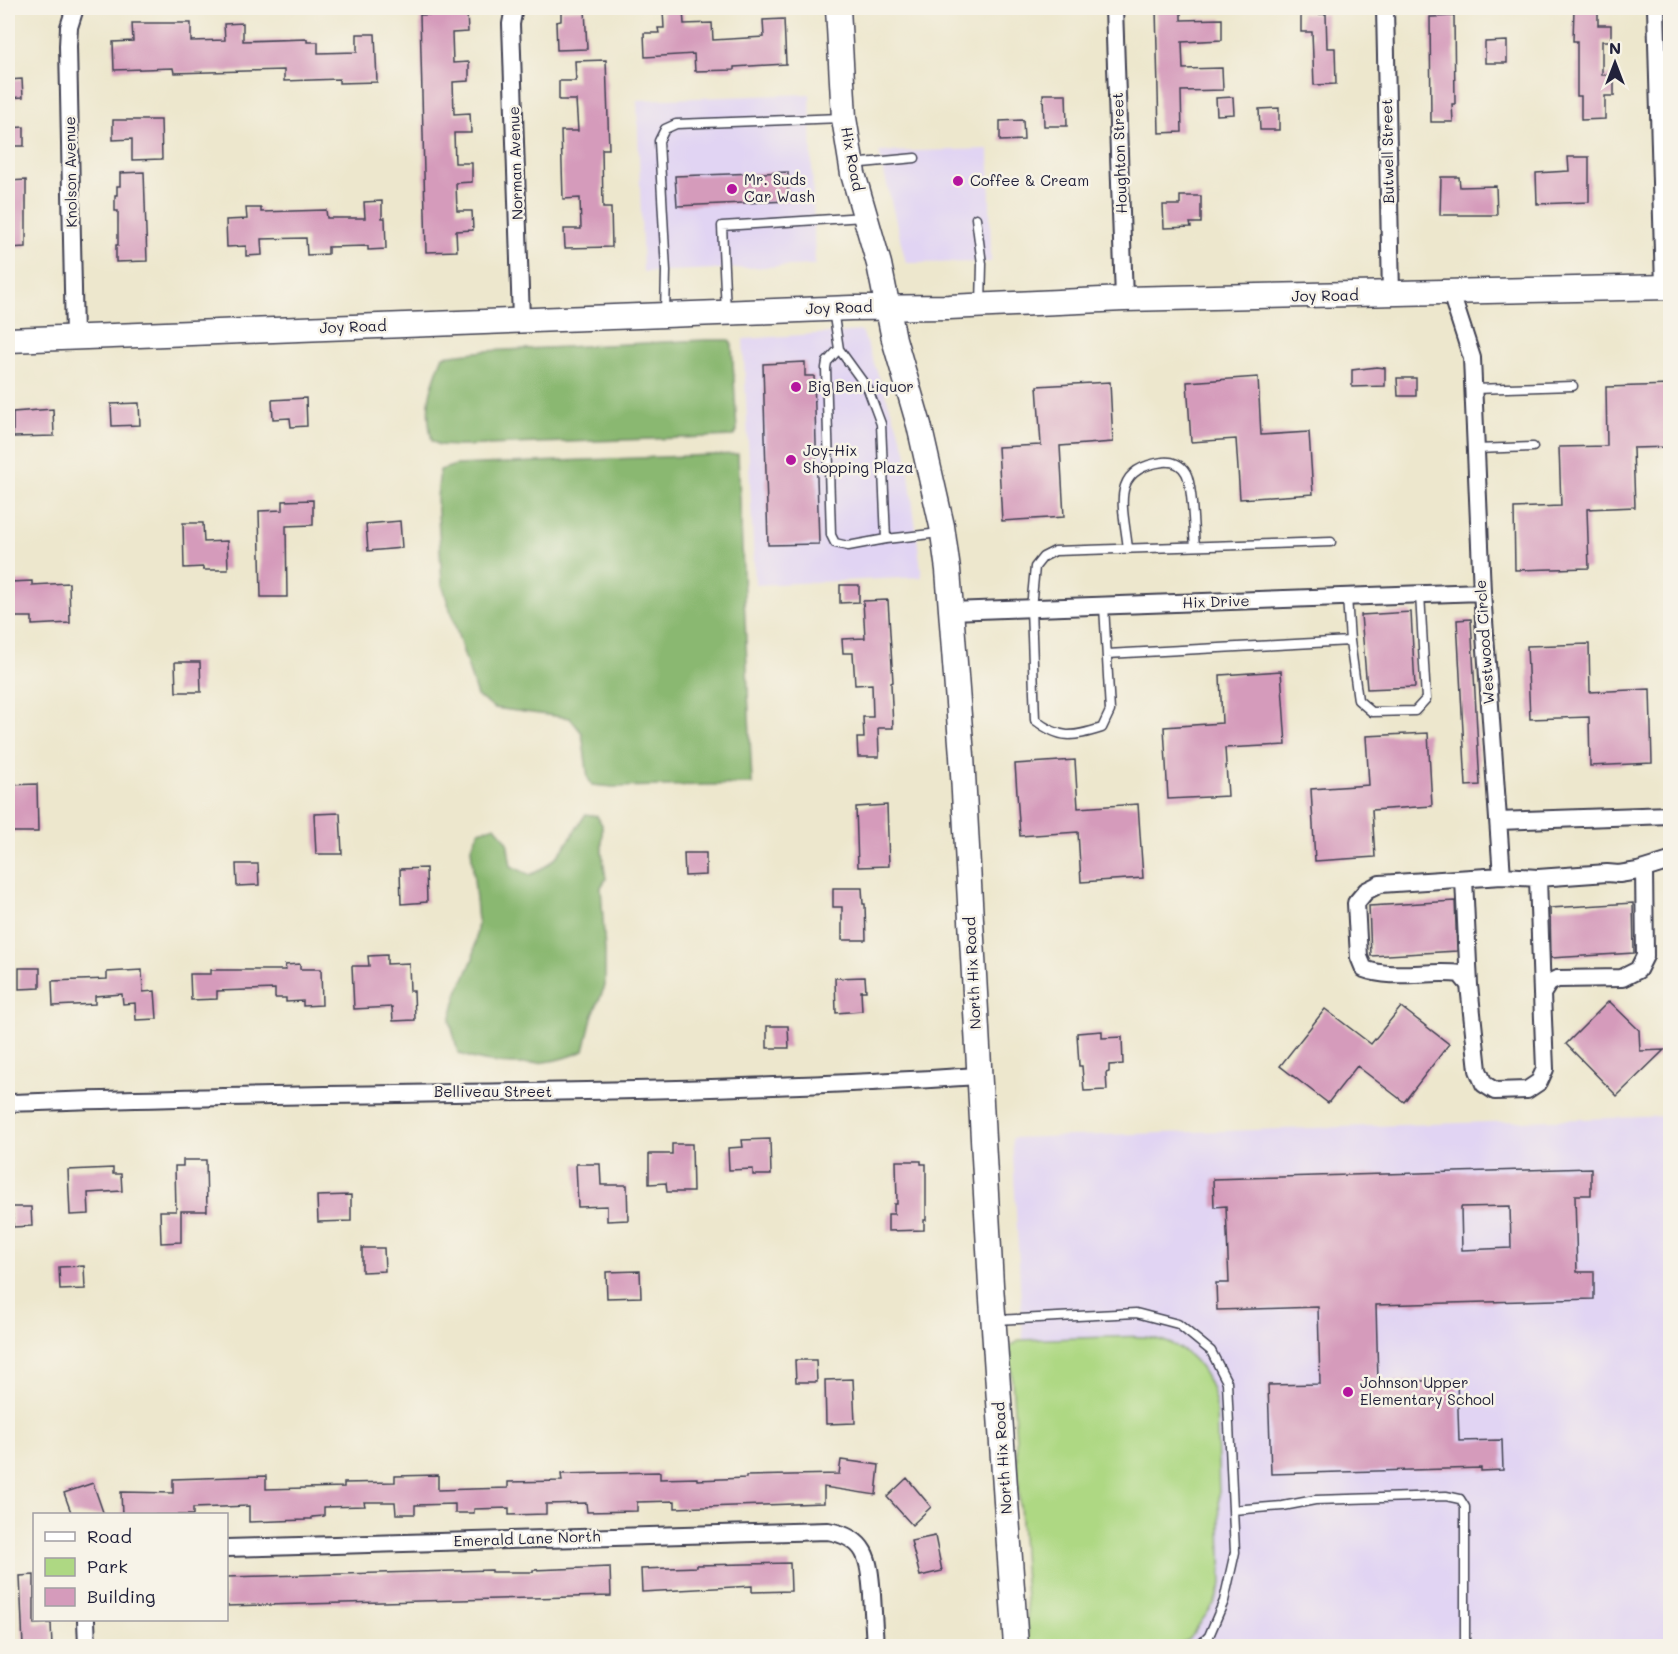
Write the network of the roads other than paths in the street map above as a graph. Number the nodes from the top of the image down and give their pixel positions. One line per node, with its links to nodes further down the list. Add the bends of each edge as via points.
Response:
1 (75, 8): 22 (street, Knolson Avenue, via 68,46)
2 (514, 8): 21 (street, Norman Avenue, via 511,24)
3 (838, 8): 7 (street, Hix Road)
4 (1114, 8): 15 (street, Houghton Street)
5 (1385, 8): 14 (street, Butwell Street)
6 (1656, 8): 12 (street)
7 (844, 118): 9 (street, Hix Road); 20 (lane, via 676,124 665,129 659,141)
8 (915, 158): 9 (lane)
9 (851, 164): 10 (street, Hix Road)
10 (866, 217): 17 (street, Hix Road); 19 (lane, via 722,226)
11 (976, 218): 16 (lane, via 982,264)
12 (1667, 287): 13 (street, Joy Road)
13 (1451, 293): 14 (street, Joy Road); 26 (street, Westwood Circle, via 1472,358)
14 (1391, 294): 15 (street, Joy Road)
15 (1124, 299): 16 (street, Joy Road)
16 (981, 305): 17 (street, Joy Road)
17 (888, 307): 18 (street, Joy Road); 29 (street, North Hix Road)
18 (833, 308): 19 (street, Joy Road); 24 (lane)
19 (726, 312): 20 (street, Joy Road)
20 (665, 314): 21 (street, Joy Road)
21 (521, 319): 22 (street, Joy Road)
22 (74, 337): 23 (street, Joy Road)
23 (8, 340)
24 (839, 349): 30 (lane, via 868,389 881,424); 30 (lane, via 826,368 831,535 835,543 848,546)
25 (1574, 386): 26 (lane)
26 (1473, 389): 28 (street, Westwood Circle)
27 (1533, 447): 28 (lane)
28 (1475, 449): 34 (street, Westwood Circle)
29 (943, 533): 30 (lane); 39 (street, North Hix Road)
30 (886, 539)
31 (1331, 542): 32 (lane)
32 (1195, 546): 33 (lane); 33 (lane, via 1186,473 1169,461 1139,469 1128,477 1123,488)
33 (1128, 549): 38 (lane, via 1055,551 1043,557 1035,567)
34 (1482, 592): 35 (street, Hix Drive); 43 (street, Westwood Circle)
35 (1420, 594): 36 (street, Hix Drive); 40 (lane, via 1426,699 1415,711 1372,712 1358,700)
36 (1347, 597): 37 (street, Hix Drive); 40 (lane)
37 (1104, 606): 38 (street, Hix Drive); 41 (lane)
38 (1031, 608): 39 (street, Hix Drive); 41 (lane, via 1035,720 1050,732 1074,736 1102,728 1110,711)
39 (951, 611): 51 (street, North Hix Road)
40 (1350, 641): 41 (lane)
41 (1107, 654)
42 (1671, 815): 43 (street)
43 (1498, 821): 46 (street, Westwood Circle)
44 (1671, 861): 45 (street)
45 (1644, 869): 47 (street); 50 (street, via 1645,956 1638,970 1622,978 1557,979)
46 (1502, 876): 47 (street); 48 (street)
47 (1538, 878): 50 (street)
48 (1464, 879): 49 (street); 49 (street, via 1380,884 1366,891 1356,903 1356,914 1359,957 1364,969 1377,974 1460,974)
49 (1469, 985): 50 (street, via 1478,1070 1484,1084 1495,1091 1527,1090 1539,1082 1545,1069)
50 (1542, 994)
51 (979, 1076): 52 (street, Belliveau Street, via 600,1091 180,1096); 53 (street, North Hix Road)
52 (8, 1103)
53 (993, 1320): 54 (lane, via 1136,1313 1178,1324 1211,1351 1227,1382); 59 (street, North Hix Road)
54 (1233, 1509): 60 (lane, via 1235,1552 1224,1601 1209,1636); 61 (lane, via 1315,1500 1446,1496 1460,1499 1465,1507)
55 (228, 1548): 58 (street, Emerald Lane North, via 828,1531 853,1539 868,1561)
56 (86, 1621): 57 (street)
57 (87, 1647)
58 (875, 1647)
59 (1016, 1647)
60 (1199, 1647)
61 (1465, 1647)

